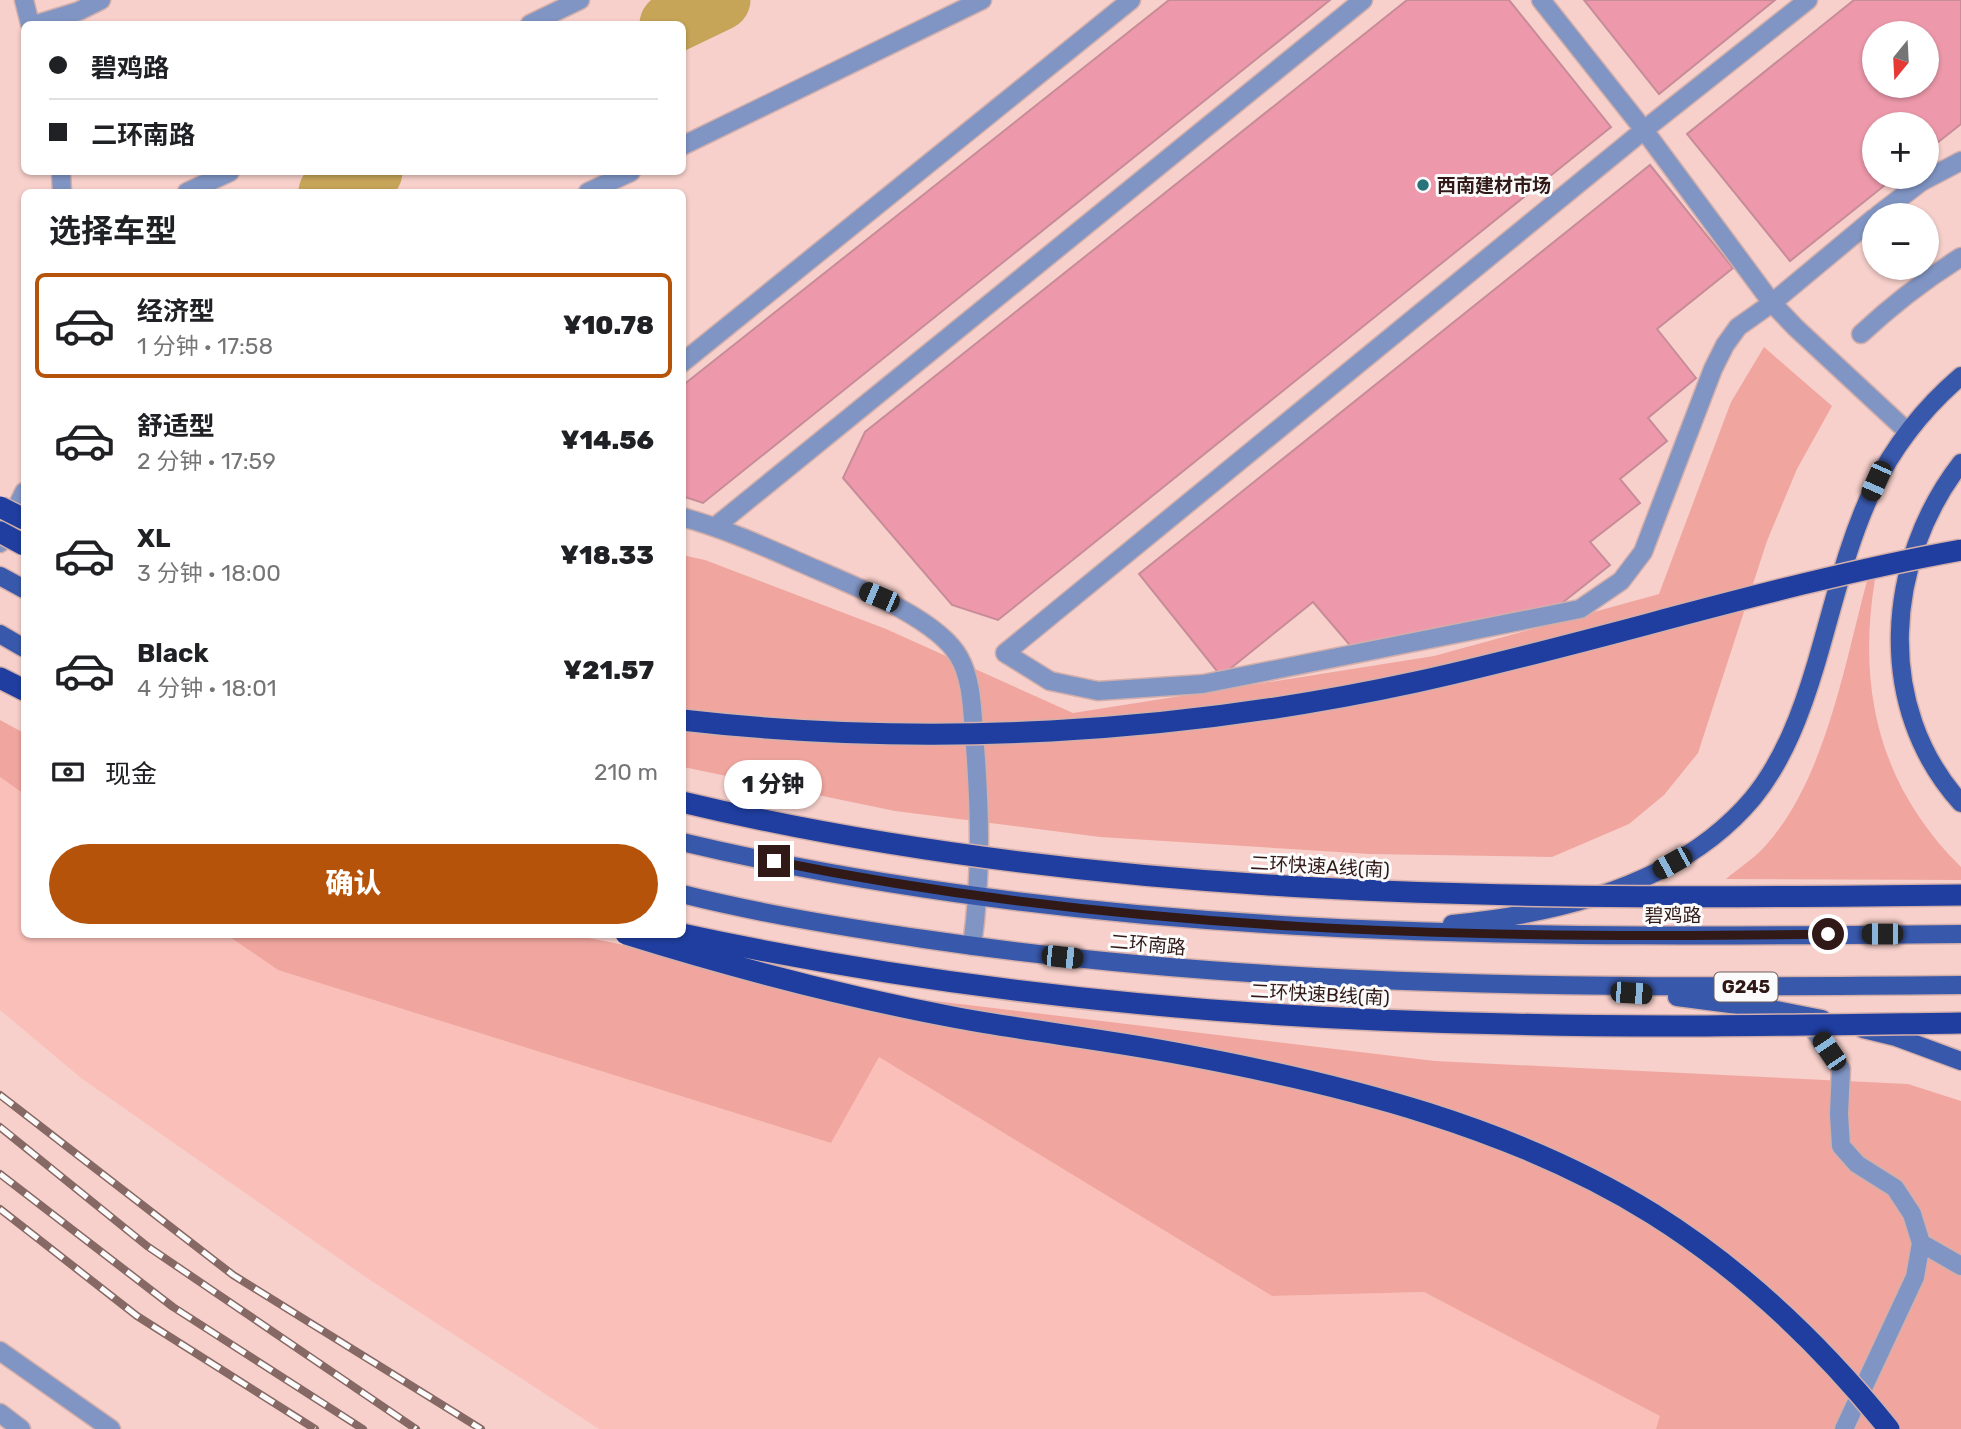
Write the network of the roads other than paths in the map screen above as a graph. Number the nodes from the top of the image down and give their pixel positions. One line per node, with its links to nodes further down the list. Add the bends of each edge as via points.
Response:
1 (24, 0): 10 (street)
2 (101, 0): 11 (street)
3 (580, 0): 9 (street)
4 (982, 0): 13 (street)
5 (1131, 0): 24 (street)
6 (1363, 0): 32 (street)
7 (1541, 0): 12 (street)
8 (1808, 0): 12 (street)
9 (555, 19)
10 (29, 21)
11 (47, 21)
12 (1644, 130): 22 (street); 22 (street, via 1005,653 1050,681 1098,691 1203,684 1580,609 1622,581 1643,552 1725,345 1738,327)
13 (686, 144)
14 (1961, 161): 19 (street)
15 (224, 175): 17 (street)
16 (625, 175): 18 (street)
17 (193, 189)
18 (594, 189)
19 (1894, 203)
20 (1862, 229): 22 (street)
21 (1961, 257): 23 (street, via 1917,285)
22 (1772, 303): 26 (street)
23 (1861, 334)
24 (686, 360)
25 (1961, 376): 26 (main road)
26 (1908, 432): 50 (main road, via 1861,514 1791,734 1774,767 1727,826 1693,852 1601,894 1469,923)
27 (1961, 463): 45 (main road, via 1917,540 1905,581 1899,661 1918,735 1935,769)
28 (21, 498): 34 (street)
29 (0, 507): 30 (highway, bridge)
30 (21, 518)
31 (686, 518): 32 (street)
32 (716, 526): 48 (street, via 879,597 936,631 959,656 971,692 979,791)
33 (0, 532): 35 (highway, bridge)
34 (0, 543)
35 (21, 543)
36 (1961, 550): 43 (highway, bridge, via 1799,584 1426,680 1225,715 969,734 832,732)
37 (0, 576): 38 (main road)
38 (21, 587)
39 (0, 634): 40 (main road)
40 (21, 646)
41 (0, 678): 42 (highway)
42 (21, 688)
43 (686, 720)
44 (686, 803): 49 (highway, 二环快速A线(南), bridge, via 984,858 1238,884 1513,897)
45 (1961, 803)
46 (686, 843): 48 (main road, 二环南路)
47 (686, 895): 54 (main road, 二环南路 / G245)
48 (979, 895): 50 (main road, 二环南路, via 1167,916); 54 (street)
49 (1961, 895)
50 (1386, 931): 51 (main road, 碧鸡路, via 1608,936)
51 (1961, 933)
52 (686, 935): 58 (highway, 二环快速B线(南), bridge, via 967,984 1229,1011 1510,1024)
53 (640, 938): 67 (highway, bridge, via 874,1001 1277,1073 1396,1104 1516,1146 1651,1212 1732,1269 1805,1335)
54 (972, 946): 56 (main road, 二环南路 / G245, via 1232,973)
55 (1961, 985): 56 (main road, G245)
56 (1530, 986): 57 (main road, via 1714,1001)
57 (1805, 1016): 59 (main road, via 1896,1037); 60 (street, via 1841,1069 1841,1146 1857,1164 1895,1188 1912,1214)
58 (1961, 1023)
59 (1961, 1061)
60 (1921, 1243): 61 (street); 66 (street, via 1915,1277)
61 (1961, 1266)
62 (0, 1351): 65 (street)
63 (0, 1413): 64 (street)
64 (21, 1429)
65 (111, 1429)
66 (1844, 1429)
67 (1889, 1429)

